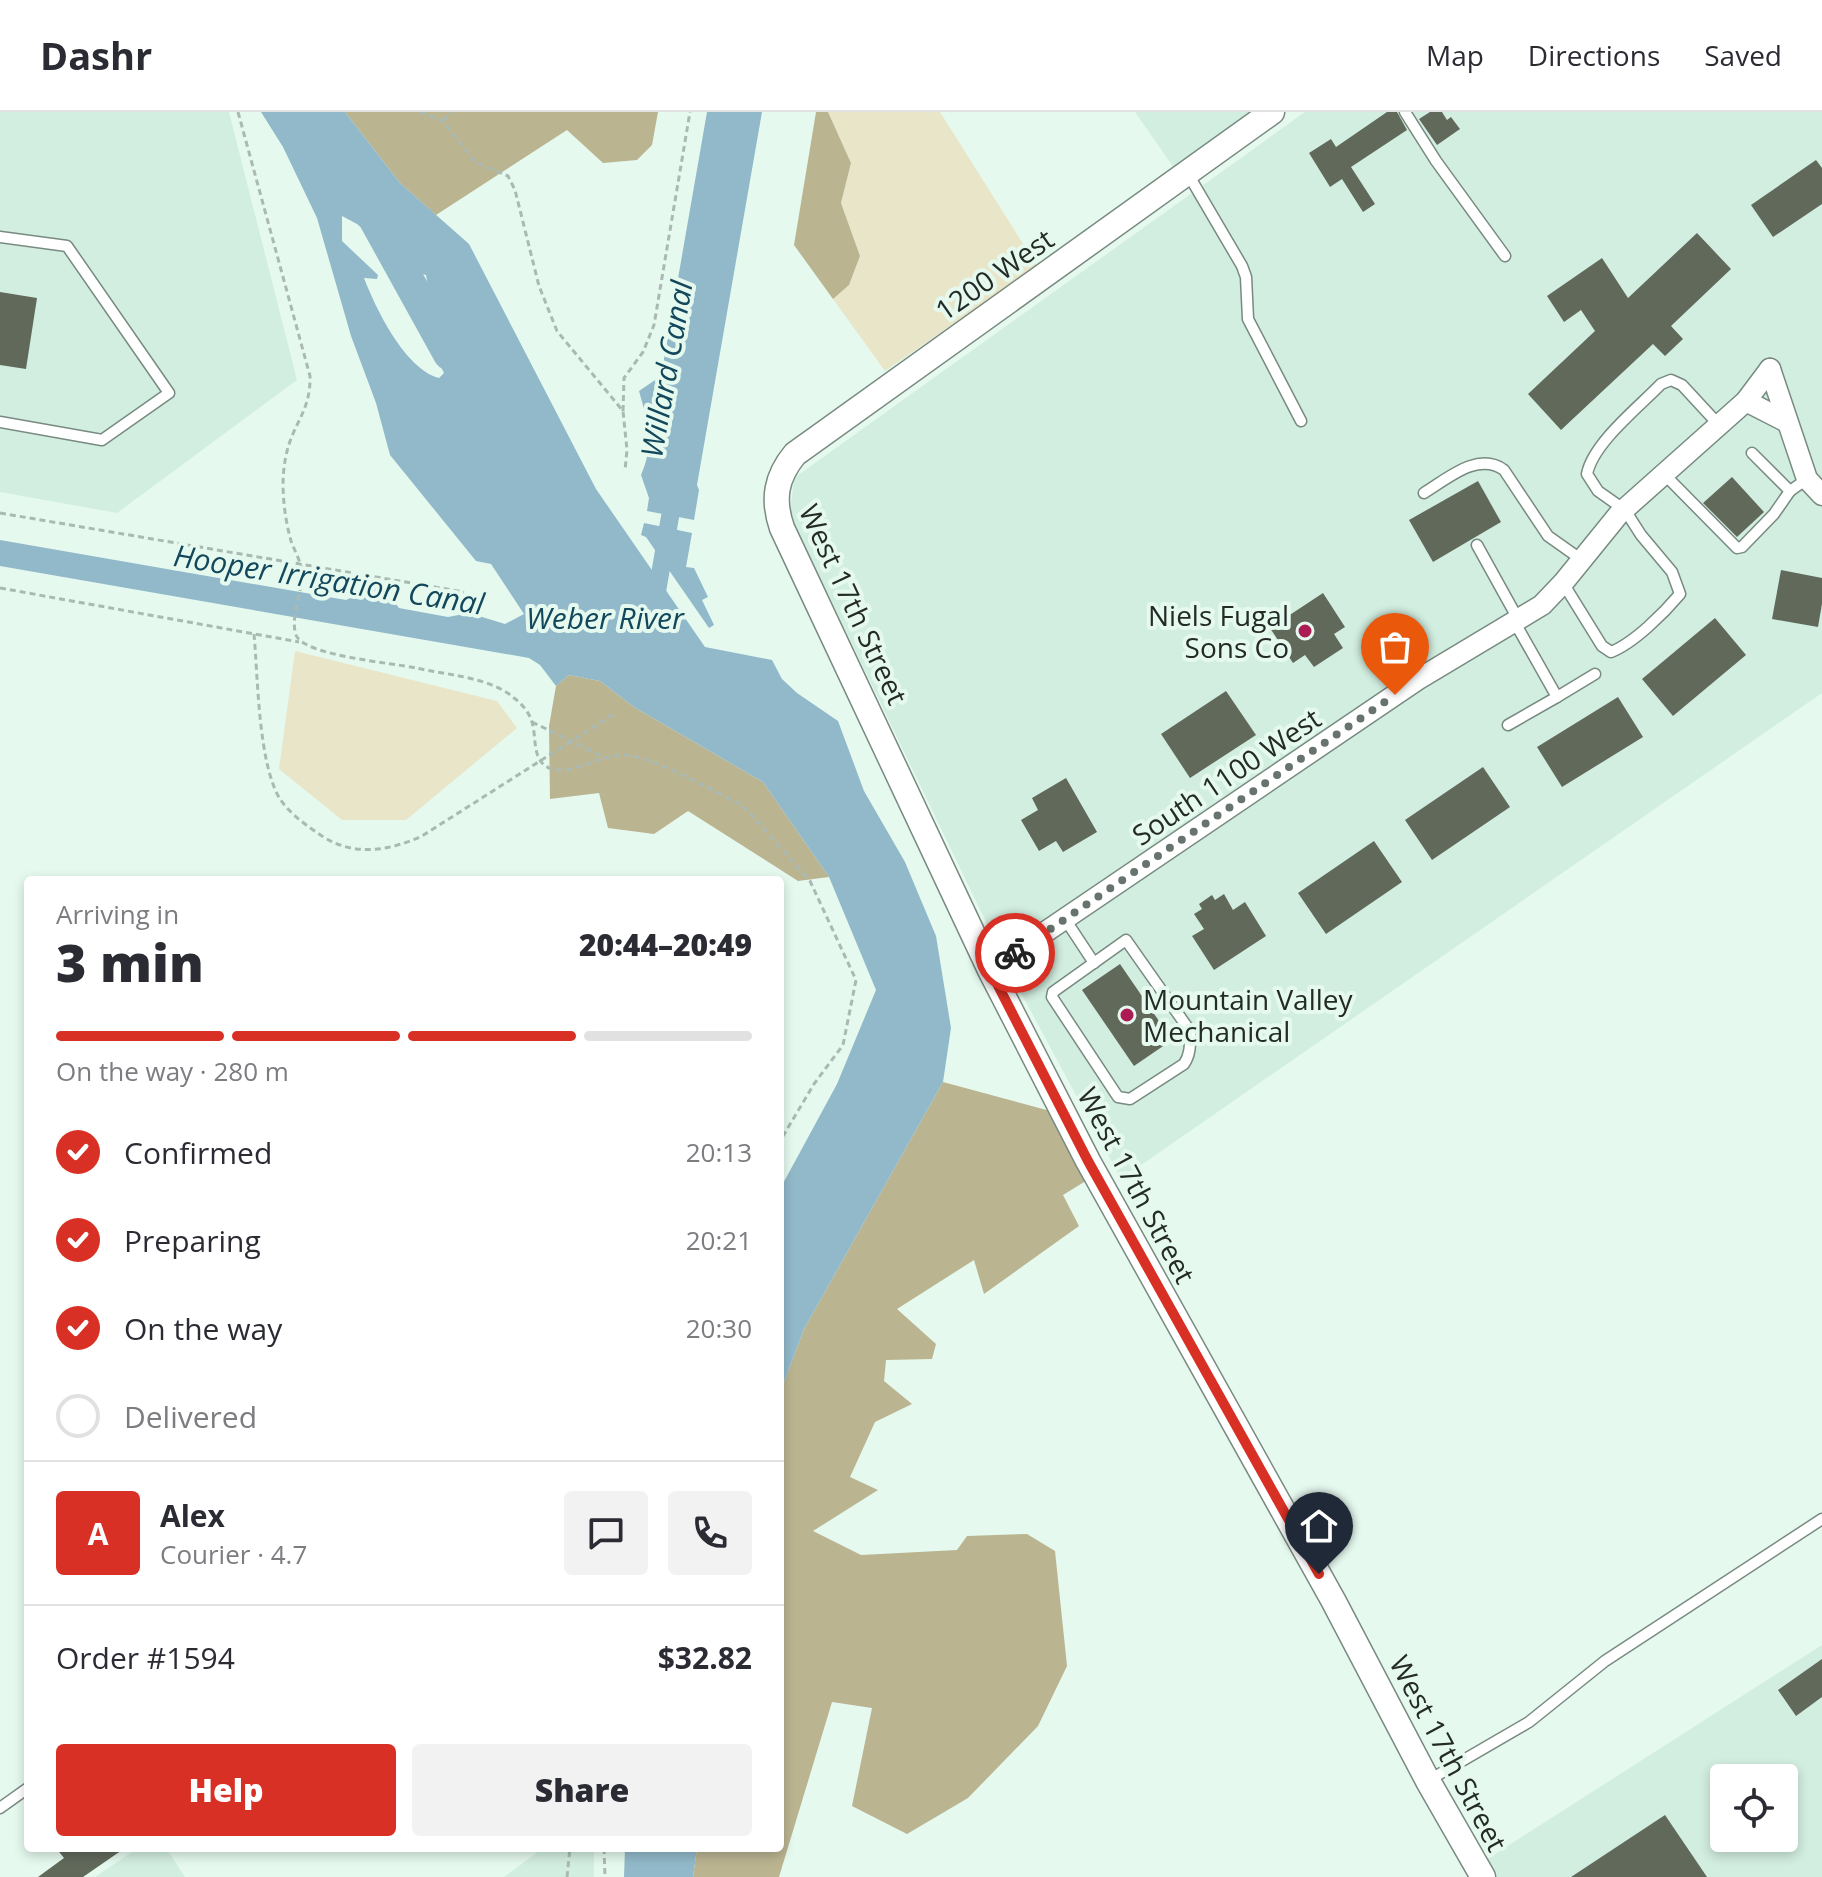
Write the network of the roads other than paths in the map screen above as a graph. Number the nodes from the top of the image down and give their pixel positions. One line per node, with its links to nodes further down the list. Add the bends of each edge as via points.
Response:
1 (1272, 112): 3 (street, 1200 West)
2 (1405, 112): 5 (lane)
3 (1188, 174): 7 (lane, via 1242,266 1248,319); 17 (street, 1200 West, via 795,454 782,472)
4 (0, 237): 8 (lane, via 67,246 169,393 102,440)
5 (1505, 256)
6 (1746, 401): 9 (street); 9 (street, South 1100 West, via 1770,369); 10 (street, South 1100 West)
7 (1301, 421)
8 (0, 422)
9 (1787, 422): 13 (street)
10 (1719, 425): 12 (street, South 1100 West); 18 (lane, via 1682,385 1671,380 1661,384 1589,462 1587,474 1598,491)
11 (1752, 453): 14 (lane)
12 (1664, 474): 14 (lane, via 1737,548); 18 (street, South 1100 West)
13 (1807, 479): 14 (lane); 16 (street)
14 (1790, 491)
15 (1424, 493): 20 (lane, via 1469,466 1496,464 1548,536)
16 (1822, 495)
17 (776, 503): 28 (street, West 17th Street, via 782,528)
18 (1625, 510): 20 (street, South 1100 West); 21 (lane, via 1672,572 1680,594 1669,607 1611,652)
19 (1477, 545): 22 (lane)
20 (1582, 560): 21 (street, South 1100 West)
21 (1563, 583): 22 (street, South 1100 West, via 1542,605)
22 (1516, 620): 24 (lane); 26 (street, South 1100 West, via 1417,680)
23 (1595, 674): 24 (lane)
24 (1557, 697): 25 (lane)
25 (1508, 725)
26 (1065, 919): 27 (lane); 28 (street, South 1100 West)
27 (1094, 963): 27 (lane, via 1126,940 1190,1031 1184,1064 1130,1099 1118,1097 1052,997)
28 (989, 968): 30 (street, West 17th Street, via 1088,1161)
29 (1822, 1519): 30 (lane, via 1605,1661 1529,1722)
30 (1428, 1781): 33 (street, West 17th Street)
31 (24, 1791): 32 (lane)
32 (0, 1808)
33 (1483, 1877)

